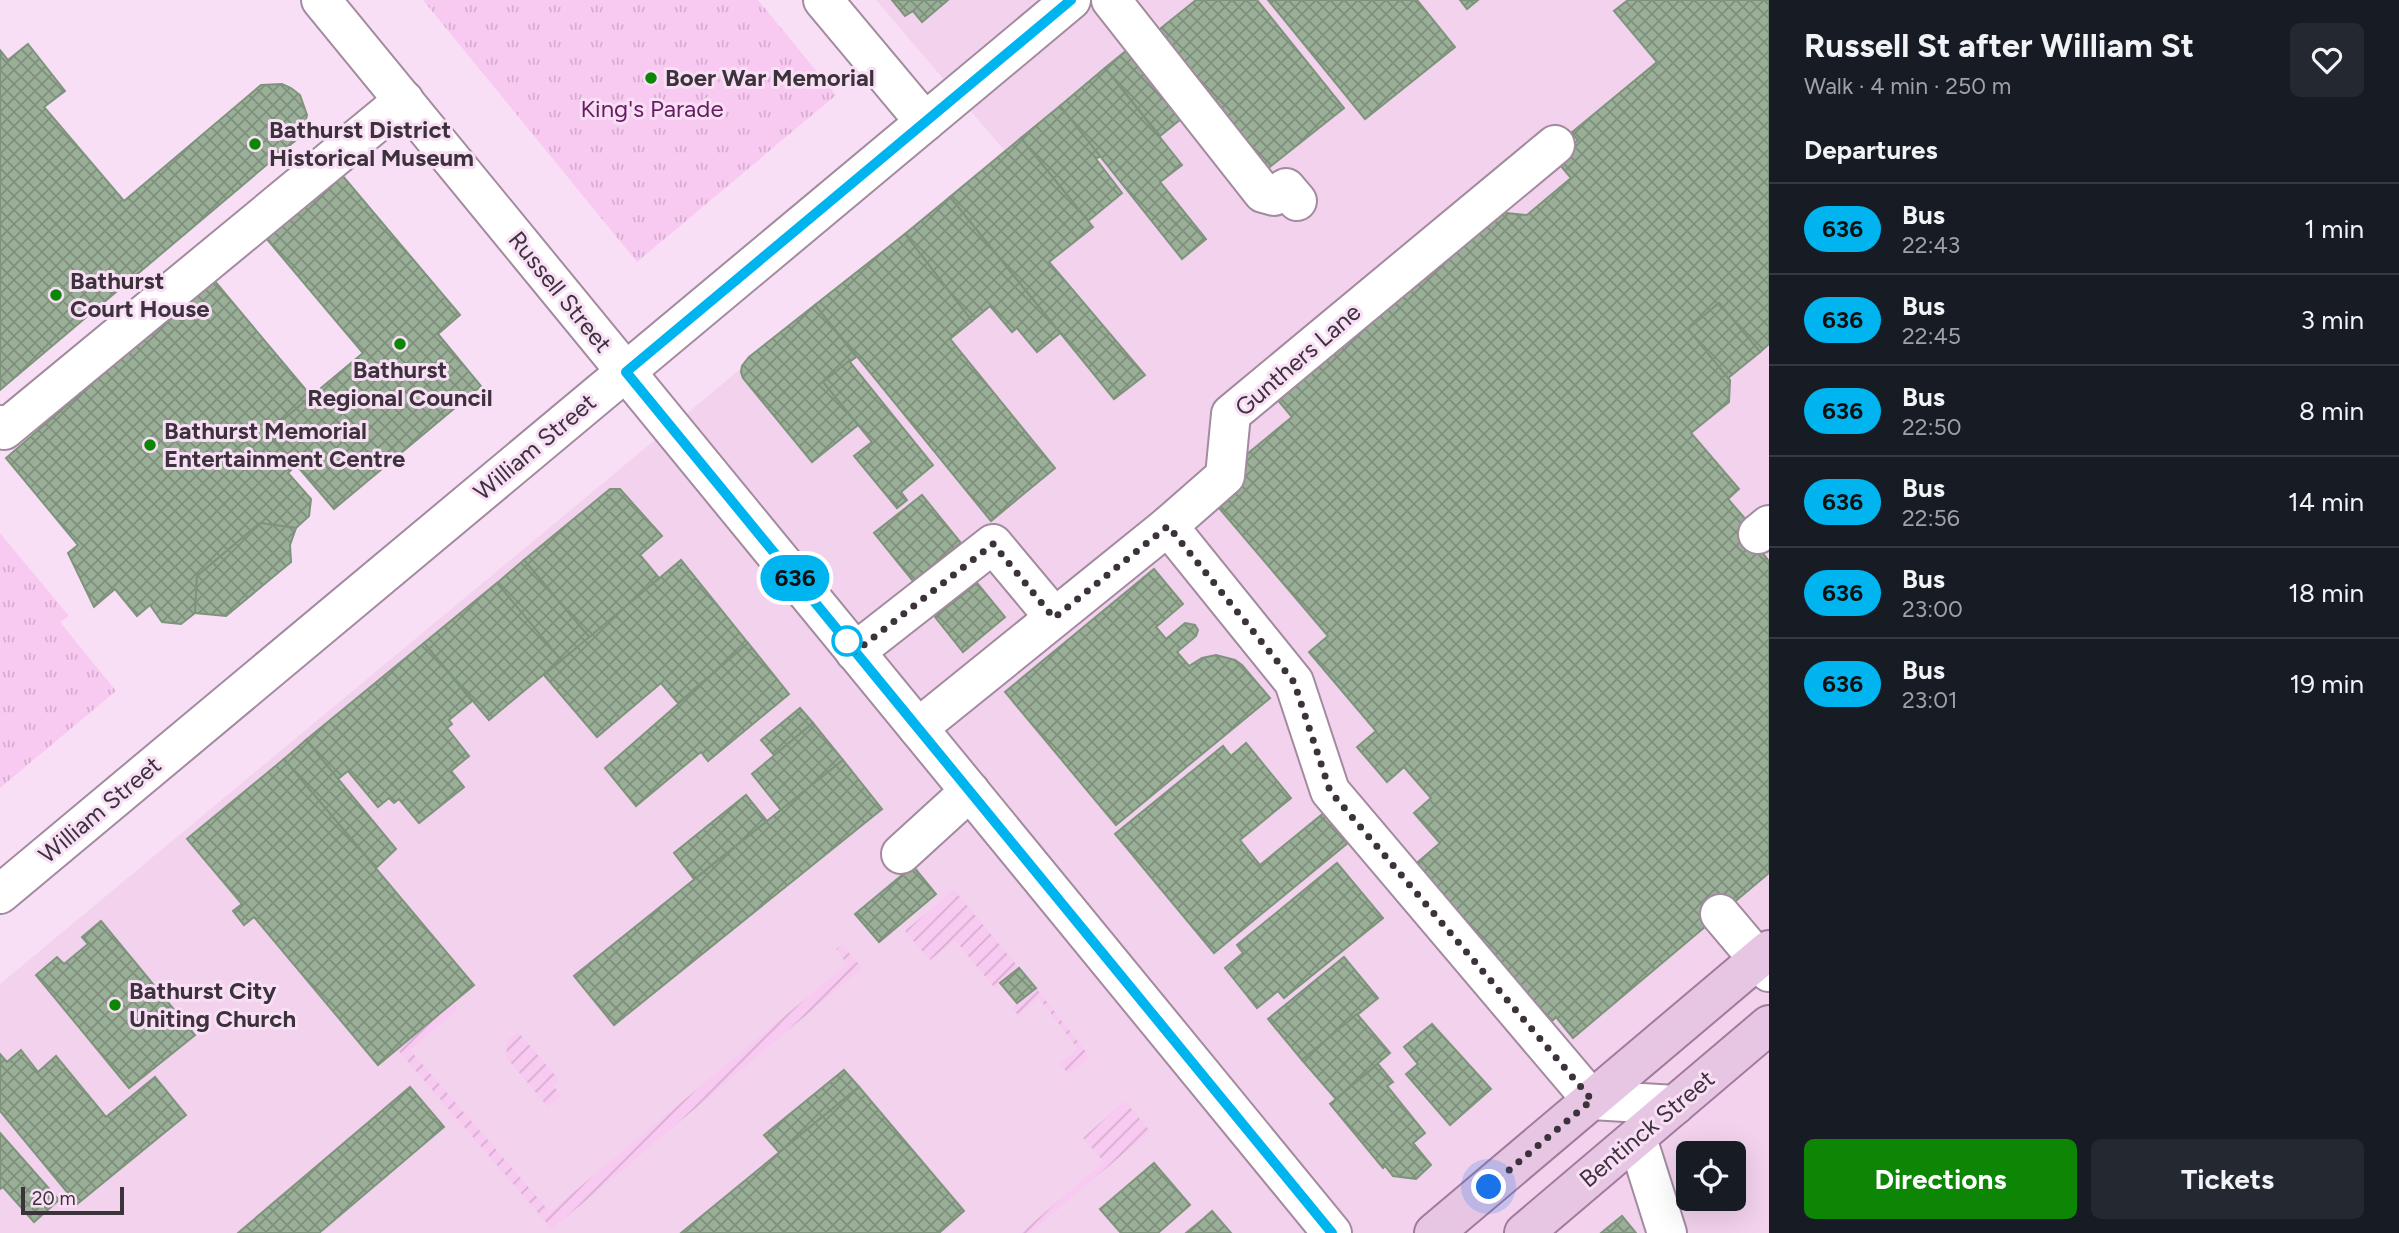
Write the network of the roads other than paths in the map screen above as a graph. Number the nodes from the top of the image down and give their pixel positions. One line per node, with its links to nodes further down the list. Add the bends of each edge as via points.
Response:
1 (321, 0): 5 (street, Russell Street)
2 (824, 0): 6 (street)
3 (1071, 0): 6 (street, William Street)
4 (1111, 0): 8 (street, via 1263,192 1274,196 1286,188)
5 (404, 100): 9 (street, Russell Street); 10 (street, via 4,430)
6 (925, 122): 9 (street, William Street)
7 (1555, 145): 11 (street, Gunthers Lane, via 1230,414 1225,476)
8 (1297, 201)
9 (626, 372): 13 (street, Russell Street); 17 (street, William Street)
10 (0, 425)
11 (1168, 526): 12 (street, Gunthers Lane); 21 (street, via 1294,682 1330,791)
12 (1054, 618): 13 (street, via 993,544); 14 (street, Gunthers Lane)
13 (855, 652): 14 (street, Russell Street)
14 (918, 728): 15 (street, Russell Street)
15 (970, 791): 16 (street); 24 (street, Russell Street)
16 (901, 854)
17 (0, 894)
18 (1720, 914): 19 (street)
19 (1765, 960): 21 (main road)
20 (1769, 1025): 22 (main road, Bentinck Street)
21 (1592, 1100): 22 (street); 25 (main road)
22 (1675, 1105): 23 (main road, Bentinck Street)
23 (1637, 1138): 26 (main road, Bentinck Street); 27 (street)
24 (1332, 1233)
25 (1434, 1233)
26 (1524, 1233)
27 (1667, 1233)

